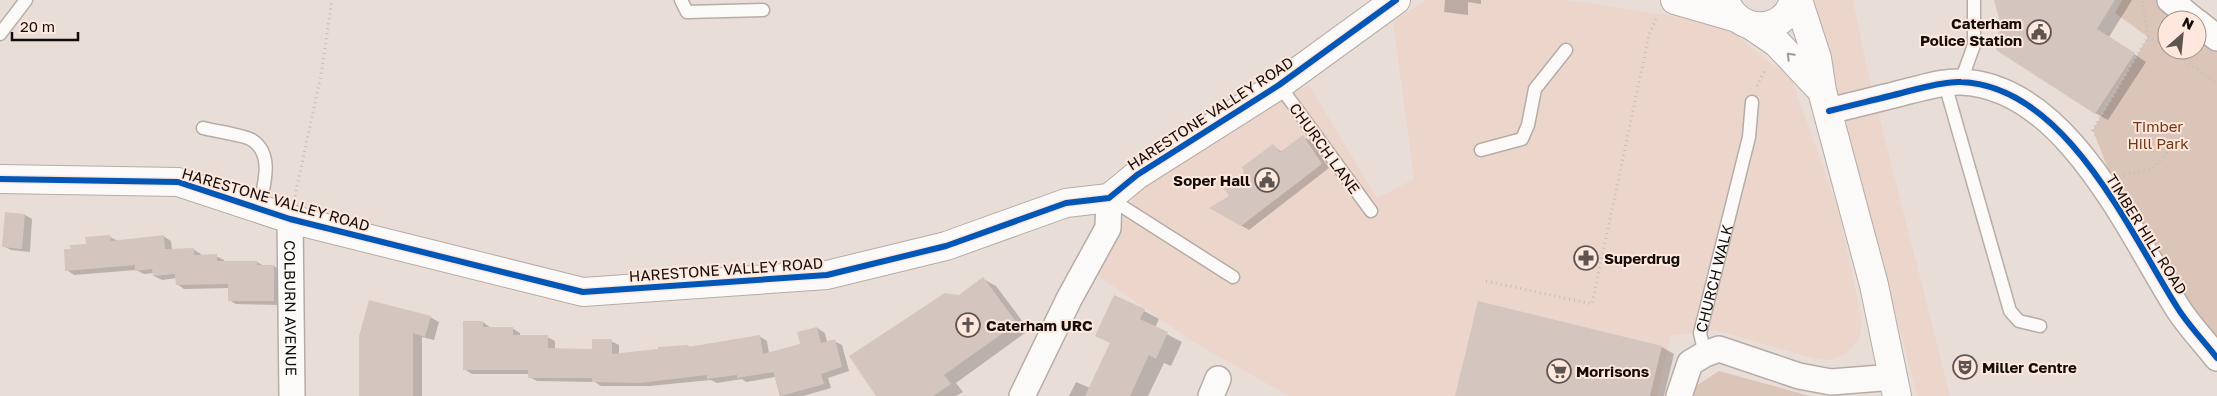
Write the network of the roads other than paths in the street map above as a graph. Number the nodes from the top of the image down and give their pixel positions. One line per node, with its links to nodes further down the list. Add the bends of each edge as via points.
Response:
1 (26, 0): 12 (lane)
2 (681, 0): 8 (lane, via 687,12)
3 (1396, 0): 16 (street, HARESTONE VALLEY ROAD)
4 (1676, 0): 10 (street)
5 (1796, 0): 10 (street, via 1790,11 1775,24 1764,27); 17 (street, via 1817,58)
6 (1974, 0): 15 (lane, via 1974,45)
7 (2170, 0): 9 (street)
8 (763, 10)
9 (2182, 10)
10 (1737, 14): 17 (street, one-way to 10, via 1777,43)
11 (2207, 30): 13 (street)
12 (0, 34)
13 (2217, 38)
14 (1566, 50): 20 (lane, via 1535,89 1522,139)
15 (1953, 83): 17 (street, TIMBER HILL ROAD); 27 (lane, via 2010,311 2019,321); 29 (street, TIMBER HILL ROAD, via 1992,87 2026,104 2078,150 2119,207 2178,309)
16 (1279, 85): 22 (street, HARESTONE VALLEY ROAD, via 1138,175); 24 (lane, CHURCH LANE)
17 (1825, 101): 30 (street, via 1874,285)
18 (1752, 102): 28 (lane, CHURCH WALK, via 1749,138 1700,333)
19 (203, 128): 23 (lane, via 252,140 263,153 267,167)
20 (1481, 150)
21 (0, 179): 23 (street, HARESTONE VALLEY ROAD, via 178,182)
22 (1109, 198): 25 (street, HARESTONE VALLEY ROAD, via 1066,203 946,246 827,275 583,292); 26 (lane); 32 (street, via 1108,228)
23 (259, 209): 25 (street, HARESTONE VALLEY ROAD)
24 (1371, 211)
25 (290, 219): 31 (street, COLBURN AVENUE)
26 (1233, 276)
27 (2040, 326)
28 (1705, 354): 30 (street, CHURCH WALK, via 1719,349 1799,376); 33 (street, via 1690,363)
29 (2217, 358)
30 (1895, 387)
31 (292, 396)
32 (1022, 396)
33 (1679, 396)

